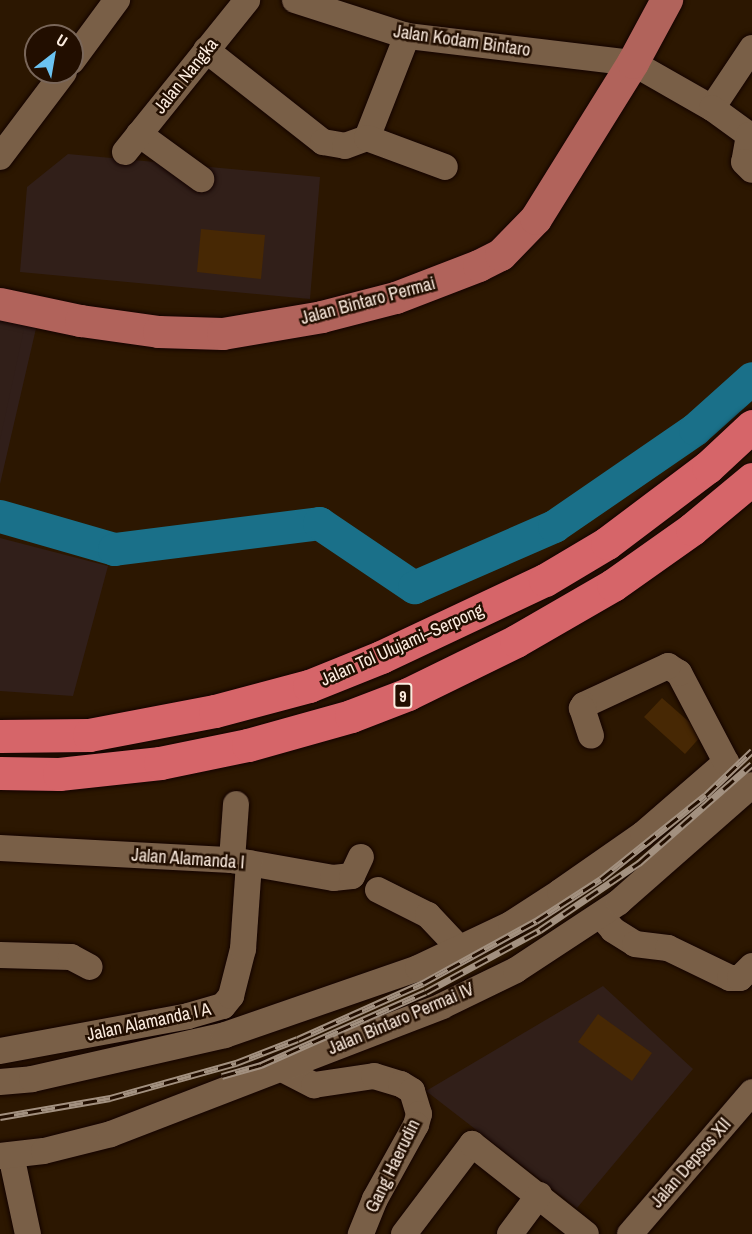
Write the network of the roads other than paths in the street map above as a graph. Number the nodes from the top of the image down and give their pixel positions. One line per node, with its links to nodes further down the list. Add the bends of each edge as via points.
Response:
1 (117, 0): 6 (street)
2 (247, 0): 8 (street, Jalan Nangka)
3 (295, 0): 5 (street, Jalan Kodam Bintaro)
4 (667, 0): 9 (main road, Jalan Bintaro Permai)
5 (406, 36): 9 (street, Jalan Kodam Bintaro); 12 (street)
6 (84, 45)
7 (752, 48): 11 (street)
8 (206, 50): 12 (street, via 323,142 345,146); 16 (street, Jalan Nangka, via 132,143)
9 (633, 63): 11 (street); 17 (main road, Jalan Bintaro Permai, via 536,219 501,255 446,280 322,317 223,334 159,332)
10 (54, 84): 13 (street)
11 (712, 108): 15 (street, via 749,135 744,162)
12 (367, 138): 14 (street)
13 (0, 158)
14 (445, 168)
15 (752, 170)
16 (201, 179)
17 (0, 304)
18 (752, 426): 20 (highway, Jalan Tol Ulujami–Serpong, via 708,467 607,543 545,580 381,657 309,686 215,711 89,735)
19 (752, 479): 22 (highway, 9, via 692,529 613,585 516,641 408,694 351,716 248,745 160,763 59,774)
20 (0, 736)
21 (591, 736): 30 (street, via 584,705 668,666 679,673 726,762 618,853 511,924)
22 (0, 772)
23 (752, 785): 29 (street, Jalan Bintaro Permai IV)
24 (236, 804): 27 (street)
25 (0, 848): 27 (street, Jalan Alamanda I)
26 (361, 857): 27 (street, Jalan Alamanda I, via 352,876 339,878)
27 (241, 862): 34 (street, Jalan Alamanda I A, via 243,949 231,996 223,1006)
28 (378, 890): 30 (street, via 428,915)
29 (601, 916): 32 (street, via 613,930 635,944 668,948 729,978 740,978); 35 (street, Jalan Bintaro Permai IV, via 516,970 442,1006)
30 (460, 949): 36 (street, via 418,968 225,1035 32,1079)
31 (0, 955): 33 (street, via 71,957)
32 (752, 966)
33 (90, 967)
34 (0, 1051)
35 (282, 1069): 38 (street, Jalan Bintaro Permai IV, via 111,1134 44,1151); 41 (street, Gang Haerudin, via 314,1084 374,1076 412,1091 419,1113 416,1125 375,1199)
36 (0, 1082)
37 (752, 1092): 45 (street, Jalan Depsos XII)
38 (5, 1156): 40 (street)
39 (539, 1196): 42 (street, via 471,1144); 43 (street); 44 (street)
40 (28, 1234)
41 (361, 1234)
42 (404, 1234)
43 (510, 1234)
44 (586, 1234)
45 (630, 1234)

